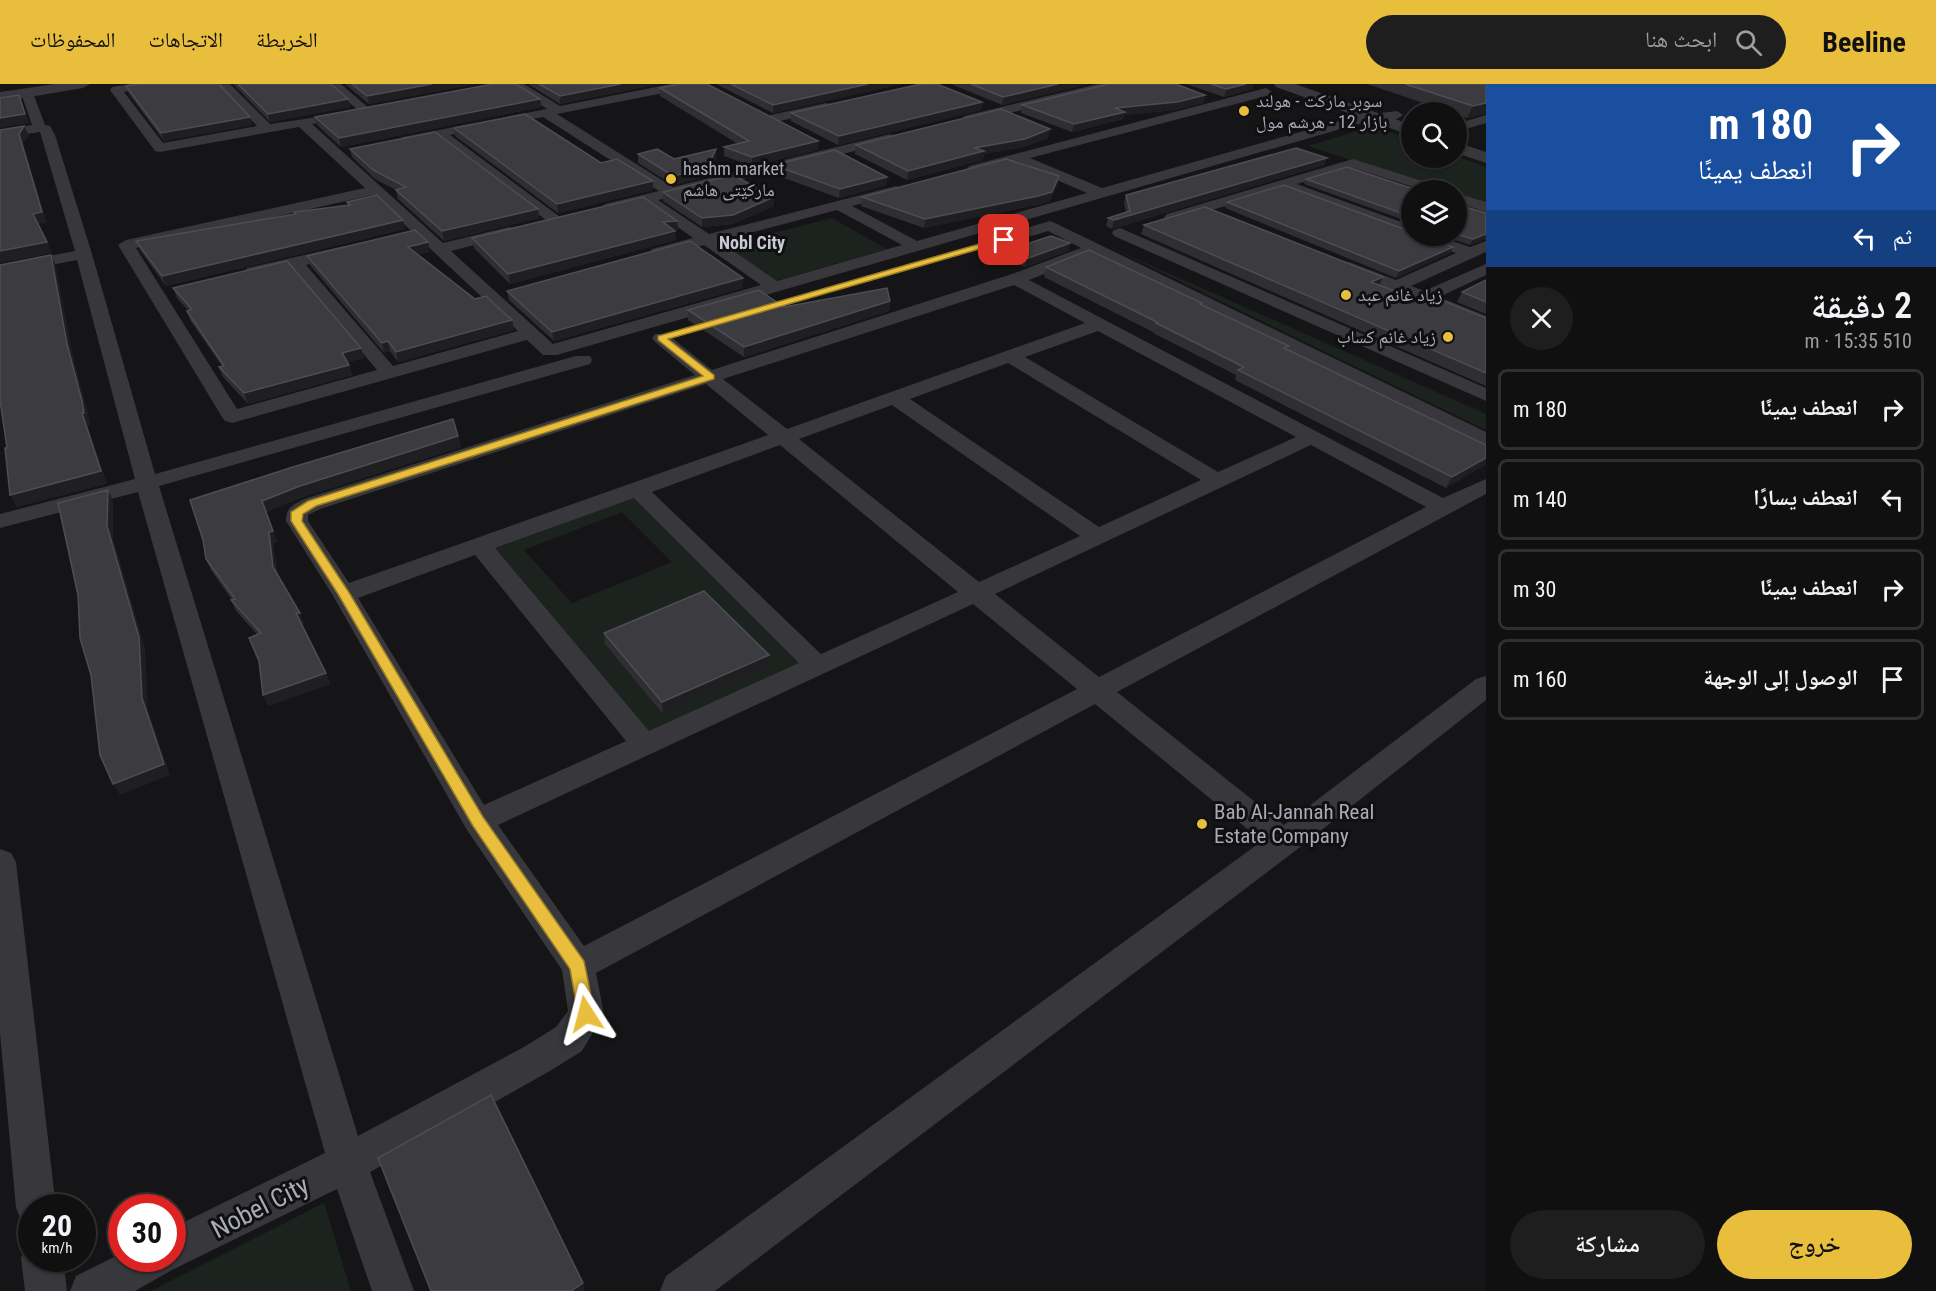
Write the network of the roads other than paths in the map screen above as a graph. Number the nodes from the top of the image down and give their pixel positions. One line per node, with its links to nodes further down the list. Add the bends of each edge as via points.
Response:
1 (83, 84): 11 (street)
2 (152, 84): 29 (street, via 116,90 160,148)
3 (223, 84): 29 (street)
4 (334, 84): 24 (street, via 370,109)
5 (516, 84): 16 (street)
6 (689, 84): 16 (street)
7 (1113, 84): 17 (street)
8 (1242, 84): 15 (street, via 1266,92)
9 (1281, 84): 18 (street)
10 (1308, 84): 19 (street)
11 (27, 93): 13 (street); 27 (street)
12 (1201, 95): 15 (street)
13 (0, 97)
14 (979, 102): 17 (street)
15 (1223, 103): 39 (street)
16 (552, 111): 33 (street); 52 (street)
17 (1001, 111): 23 (street); 25 (street)
18 (1373, 117): 20 (street); 26 (street); 53 (street)
19 (1401, 117)
20 (1401, 118)
21 (771, 119): 21 (street, via 837,99 757,111); 28 (street)
22 (1486, 119): 30 (street)
23 (1022, 120)
24 (302, 122): 29 (street); 51 (street, via 343,153)
25 (957, 122)
26 (1401, 127)
27 (40, 128): 32 (street); 73 (street, via 48,135)
28 (790, 128)
29 (267, 129)
30 (1467, 132)
31 (1486, 132): 36 (street)
32 (0, 134)
33 (441, 134): 40 (street); 70 (street, via 561,219)
34 (1054, 134): 39 (street)
35 (902, 135): 43 (street)
36 (1467, 136)
37 (1467, 141): 42 (street)
38 (818, 142): 43 (street)
39 (1075, 142): 44 (street)
40 (394, 143)
41 (1467, 144): 45 (street)
42 (1486, 148)
43 (836, 152): 46 (street); 52 (street)
44 (1017, 158): 47 (street); 53 (street)
45 (1486, 158)
46 (856, 162)
47 (962, 172)
48 (886, 177): 56 (street, via 906,187)
49 (1405, 180): 50 (street, via 1353,163)
50 (1282, 184): 58 (street); 63 (street)
51 (376, 190): 64 (street); 92 (street, via 126,245 163,294 232,417)
52 (671, 192): 54 (street)
53 (1101, 193): 68 (street)
54 (646, 198): 59 (street); 66 (street)
55 (1467, 201): 57 (street)
56 (839, 204): 66 (street); 68 (street)
57 (1486, 207)
58 (1203, 208): 60 (street); 61 (street)
59 (601, 209)
60 (1225, 217)
61 (1161, 221)
62 (1140, 227): 94 (street, via 1120,233)
63 (1401, 227)
64 (421, 232): 65 (street); 70 (street)
65 (398, 238)
66 (707, 240): 74 (street); 83 (street)
67 (364, 246): 76 (street)
68 (915, 246): 83 (street)
69 (1459, 246): 72 (street)
70 (439, 249): 85 (street)
71 (1094, 249): 81 (street); 90 (street, via 1050,226); 98 (street)
72 (1477, 251): 77 (street, via 1474,261); 82 (street)
73 (84, 254): 79 (street); 100 (street)
74 (639, 258)
75 (1332, 260): 82 (street)
76 (295, 262): 80 (street); 92 (street)
77 (1486, 264)
78 (1486, 269): 86 (street)
79 (0, 270)
80 (238, 276)
81 (1015, 279): 88 (street); 93 (street)
82 (1397, 286): 86 (street)
83 (775, 287): 89 (street, via 550,351)
84 (513, 291): 85 (street)
85 (490, 297): 89 (street)
86 (1425, 297): 87 (street)
87 (1486, 322)
88 (1100, 324): 91 (street); 97 (street)
89 (530, 333): 92 (street)
90 (661, 338): 93 (street); 100 (street)
91 (1010, 356): 95 (street); 99 (street)
92 (389, 373)
93 (711, 377): 96 (street); 108 (street, via 323,500 297,512 297,521)
94 (1486, 395)
95 (894, 397): 96 (street); 105 (street)
96 (785, 437): 102 (street); 107 (street)
97 (1312, 437): 99 (street); 103 (street)
98 (1486, 440)
99 (1217, 480): 105 (street)
100 (146, 483): 104 (street); 117 (street)
101 (1486, 486): 103 (street)
102 (636, 489): 106 (street); 109 (street)
103 (1443, 507): 111 (street)
104 (0, 521)
105 (1096, 536): 107 (street)
106 (480, 546): 108 (street); 112 (street)
107 (977, 593): 109 (street); 111 (street)
108 (344, 594): 113 (street)
109 (818, 665): 112 (street)
110 (1486, 686): 114 (street)
111 (1098, 691): 114 (street); 116 (street)
112 (646, 746): 113 (street)
113 (478, 821): 116 (street)
114 (1284, 842): 125 (street)
115 (1, 885): 118 (street)
116 (578, 966): 117 (street, Nobel City, via 586,1014 569,1039)
117 (347, 1163): 119 (street, Nobel City); 124 (street)
118 (34, 1194)
119 (186, 1243)
120 (44, 1272): 122 (street)
121 (128, 1272): 123 (street)
122 (46, 1291)
123 (91, 1291)
124 (393, 1291)
125 (681, 1291)

